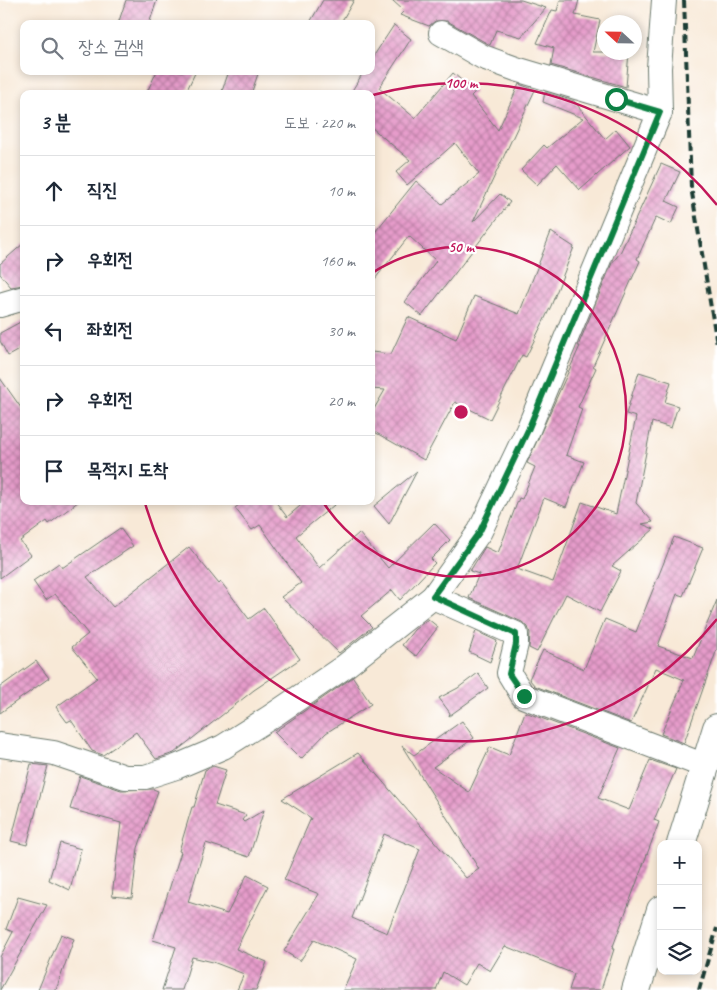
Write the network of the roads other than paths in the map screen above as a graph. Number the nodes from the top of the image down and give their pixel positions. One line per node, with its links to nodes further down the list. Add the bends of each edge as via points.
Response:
1 (664, 0): 3 (street, via 659,68)
2 (441, 33): 3 (street, via 483,57 516,69)
3 (660, 112): 6 (street, via 528,430 480,531)
4 (20, 299): 5 (street)
5 (0, 305)
6 (433, 596): 8 (street, via 344,666 269,718 223,747 176,767 145,777 126,777 54,753); 9 (street, via 516,634 509,674 524,696)
7 (717, 728): 9 (main road)
8 (0, 745)
9 (705, 766): 10 (main road)
10 (682, 840)
11 (657, 923): 12 (main road)
12 (636, 990)

